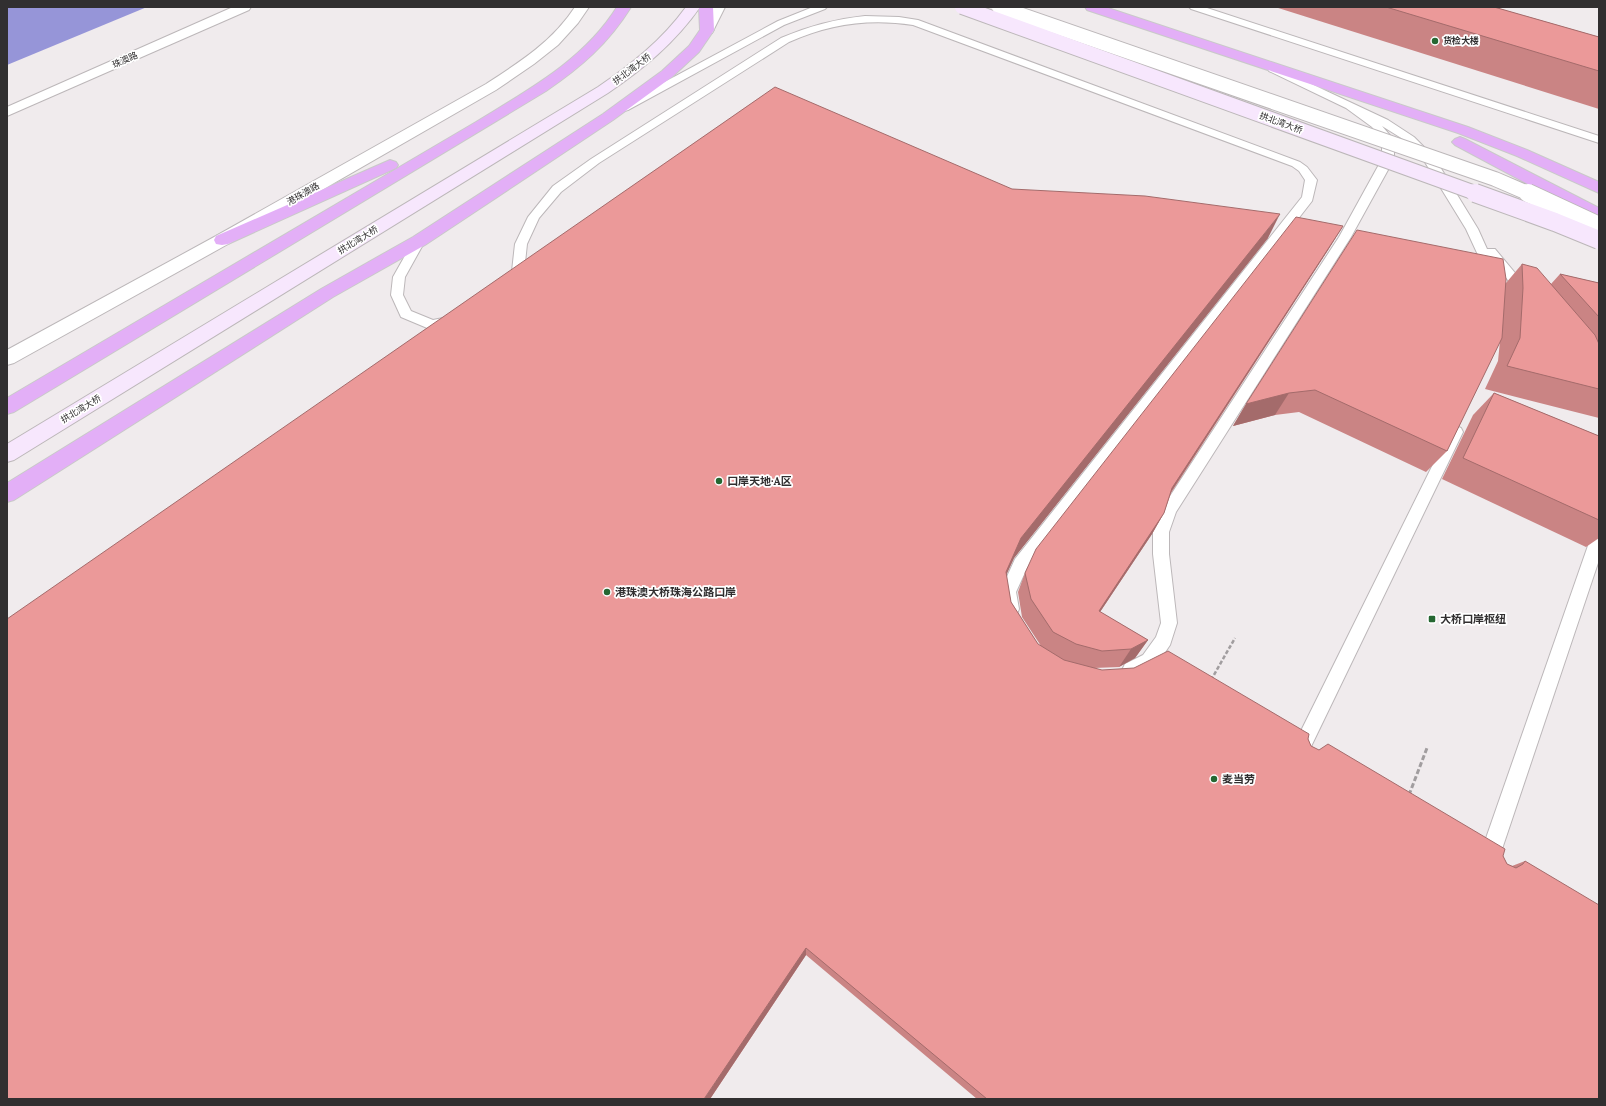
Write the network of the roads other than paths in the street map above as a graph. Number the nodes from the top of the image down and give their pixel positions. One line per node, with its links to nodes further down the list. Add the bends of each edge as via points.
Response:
1 (244, 7): 17 (street, 珠澳路)
2 (582, 7): 29 (street, 港珠澳路, via 565,30 523,66 484,91)
3 (624, 7): 19 (highway, via 604,37 567,69)
4 (693, 7): 40 (main road, 拱北湾大桥, via 672,35 654,52 603,90)
5 (706, 7): 13 (highway)
6 (718, 7): 13 (street)
7 (822, 7): 18 (lane, via 781,23)
8 (962, 7): 30 (main road, 拱北湾大桥, bridge)
9 (992, 7): 12 (lane)
10 (1092, 7): 14 (highway)
11 (1194, 7): 22 (lane)
12 (1003, 8): 27 (street, bridge, via 1495,179)
13 (707, 30): 18 (highway, via 694,49 666,74)
14 (1253, 59): 15 (lane); 16 (highway)
15 (1349, 105): 28 (lane, via 1384,122 1410,140 1428,157); 44 (lane, via 1376,125 1388,140 1388,159 1345,237 1169,510 1160,532 1169,622 1164,640 1149,661)
16 (1406, 110): 20 (highway); 21 (highway)
17 (7, 112)
18 (608, 117): 31 (highway)
19 (481, 125): 29 (highway); 38 (highway)
20 (1463, 130): 23 (highway); 24 (highway)
21 (1447, 136): 25 (highway); 26 (highway)
22 (1599, 140)
23 (1599, 176)
24 (1599, 188)
25 (1556, 200): 27 (highway); 32 (lane)
26 (1599, 215)
27 (1599, 227)
28 (1472, 229): 33 (lane, via 1490,268); 35 (lane)
29 (222, 240): 37 (street, 港珠澳路)
30 (1599, 240)
31 (419, 241): 36 (lane, via 399,277 397,295 406,314 432,325); 41 (highway, via 327,293)
32 (1599, 251)
33 (1493, 288)
34 (504, 291): 43 (lane, via 518,272 521,244 534,217 557,189 595,161 785,40 848,20 890,18 915,22 1296,164 1311,180 1308,198 1021,564 1008,592)
35 (1533, 301)
36 (463, 319)
37 (7, 358)
38 (7, 407)
39 (1462, 418): 45 (lane)
40 (7, 454)
41 (7, 494)
42 (1599, 537): 46 (lane)
43 (1013, 620)
44 (1121, 676)
45 (1298, 754)
46 (1485, 867)

